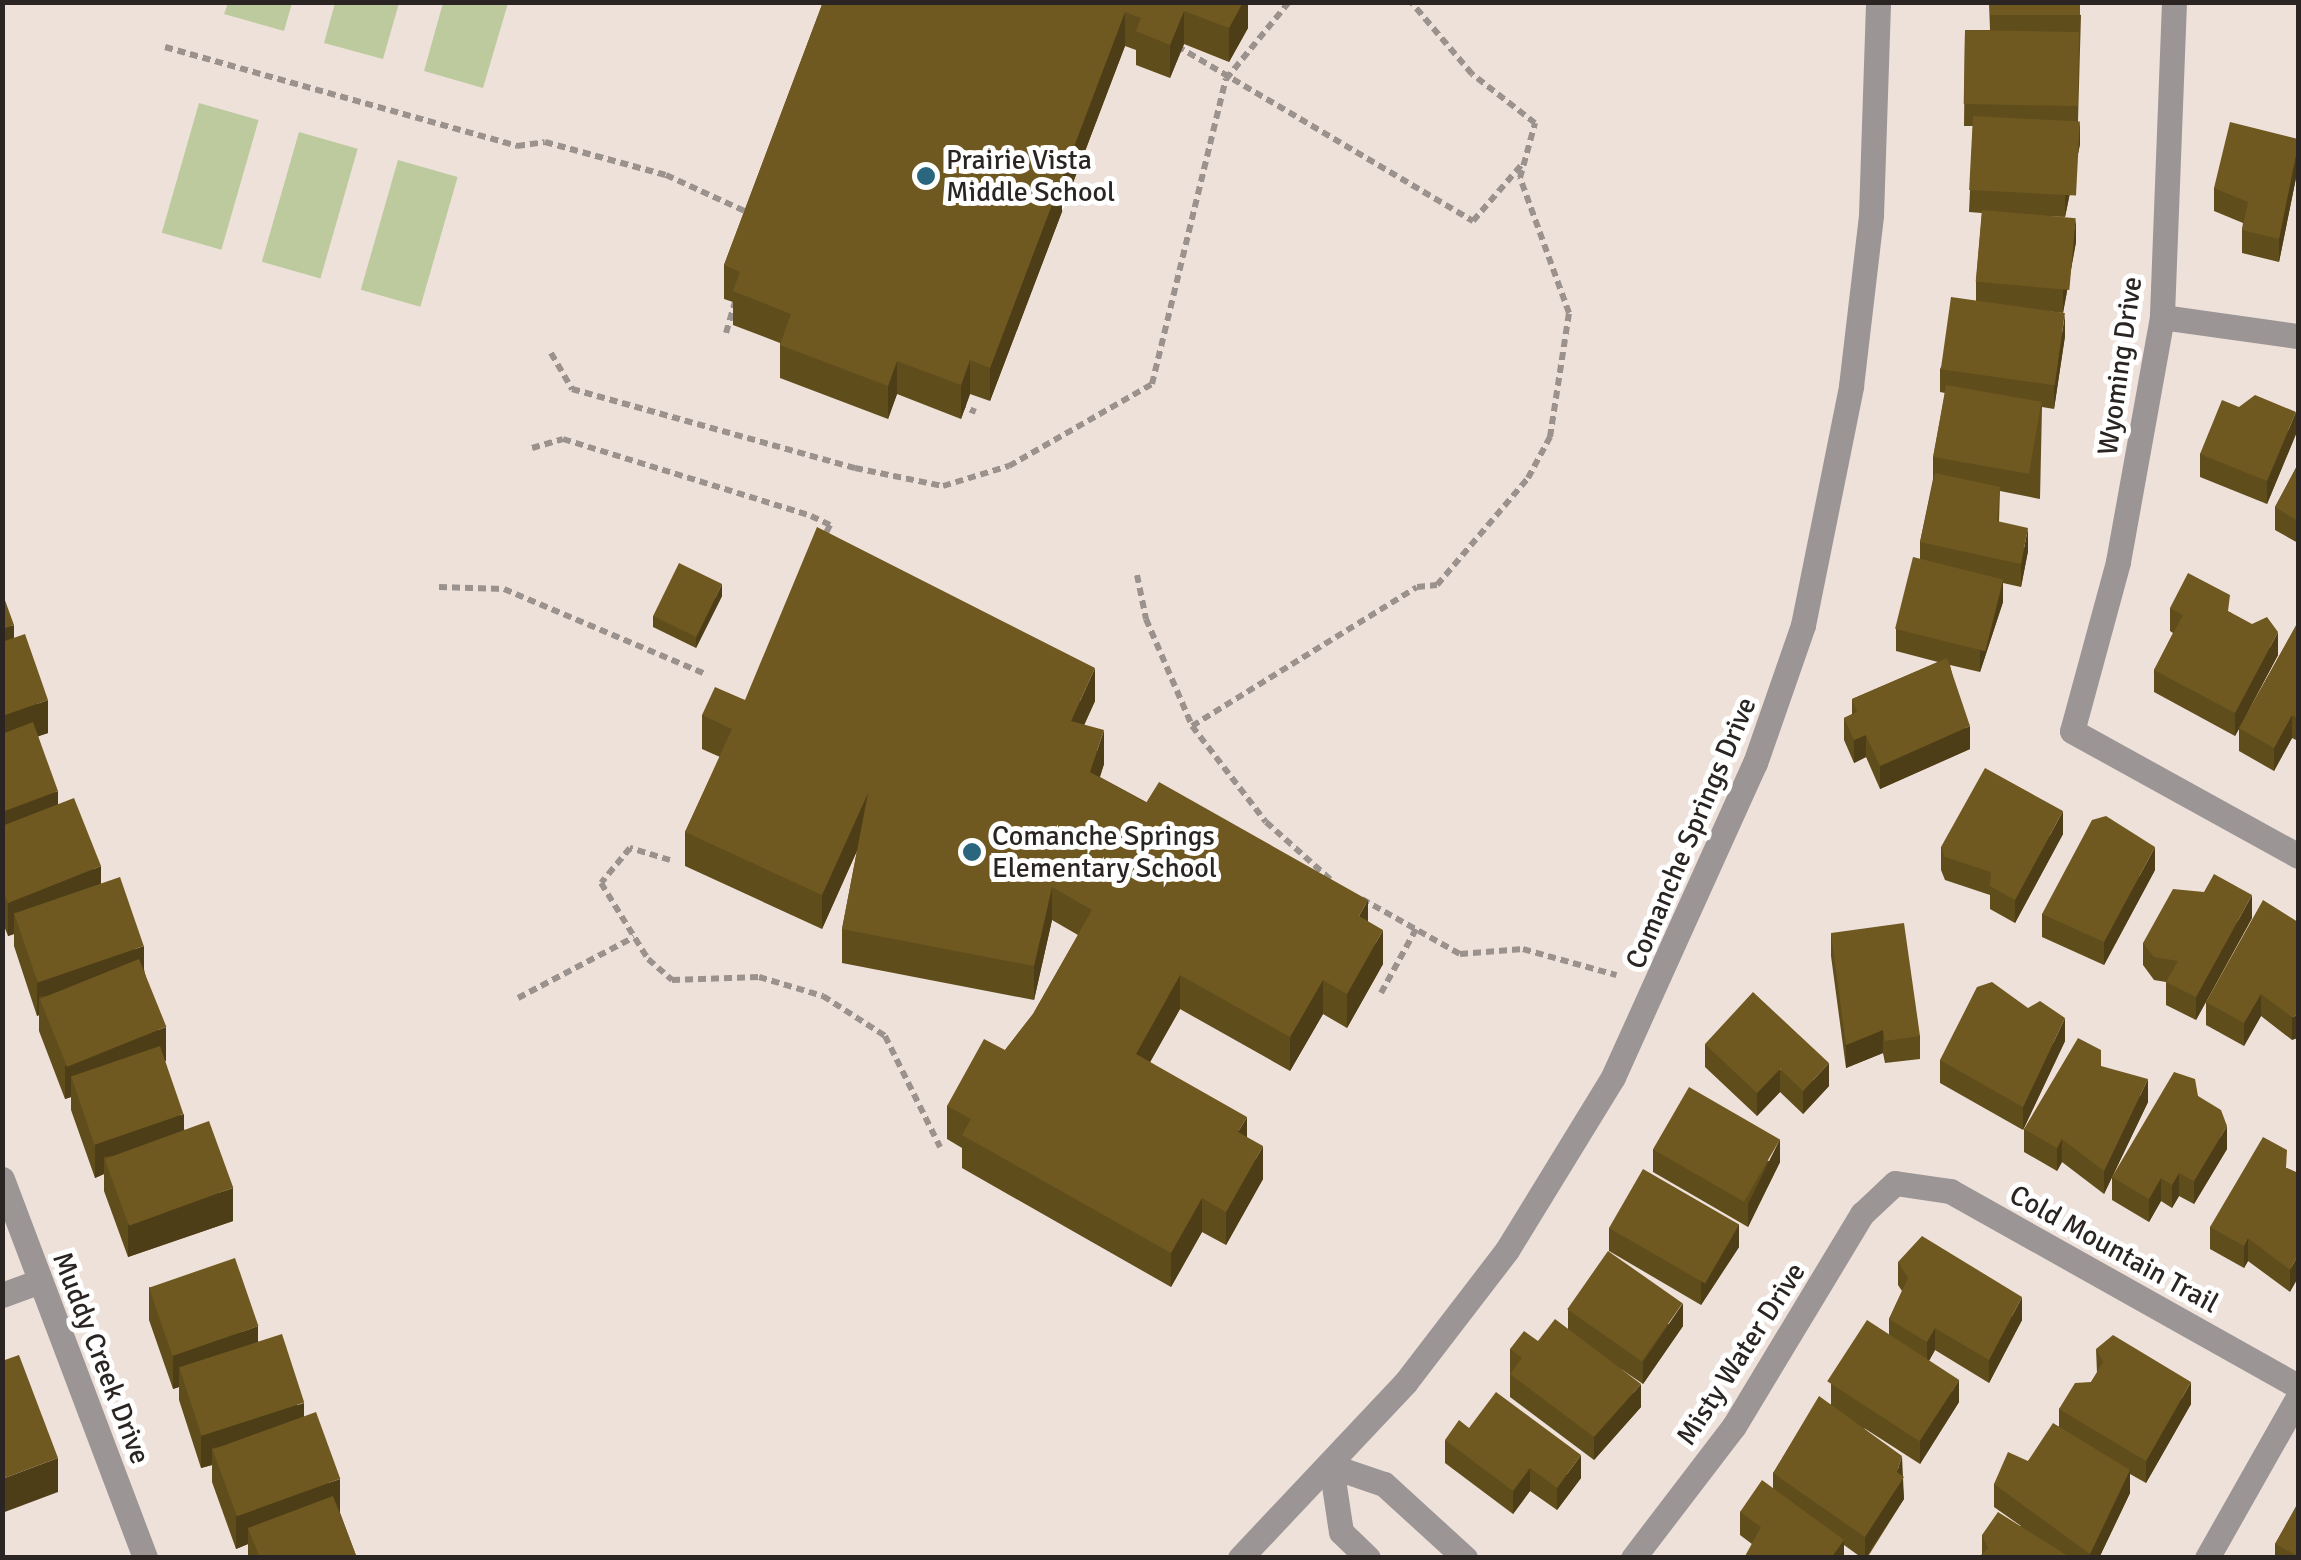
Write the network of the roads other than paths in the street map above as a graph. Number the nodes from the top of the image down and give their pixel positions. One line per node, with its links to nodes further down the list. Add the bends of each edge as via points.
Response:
1 (1878, 2): 12 (street, Comanche Springs Drive, via 1871,215 1852,386 1781,700 1665,974 1588,1120 1451,1326)
2 (2174, 2): 3 (street, Wyoming Drive)
3 (2162, 316): 4 (street); 5 (street, Wyoming Drive, via 2118,562 2072,731)
4 (2298, 336)
5 (2298, 856)
6 (2, 1179): 8 (street, Muddy Creek Drive)
7 (1895, 1182): 10 (street, Cold Mountain Trail, via 1950,1191); 17 (street, Misty Water Drive, via 1862,1214 1734,1426)
8 (40, 1281): 9 (street); 13 (street, Muddy Creek Drive)
9 (2, 1295)
10 (2298, 1386)
11 (2298, 1397): 18 (street)
12 (1331, 1466): 14 (street, Comanche Springs Drive); 15 (street, via 1341,1532); 16 (street, via 1384,1484)
13 (145, 1558)
14 (1240, 1558)
15 (1368, 1558)
16 (1465, 1558)
17 (1632, 1558)
18 (2207, 1558)

